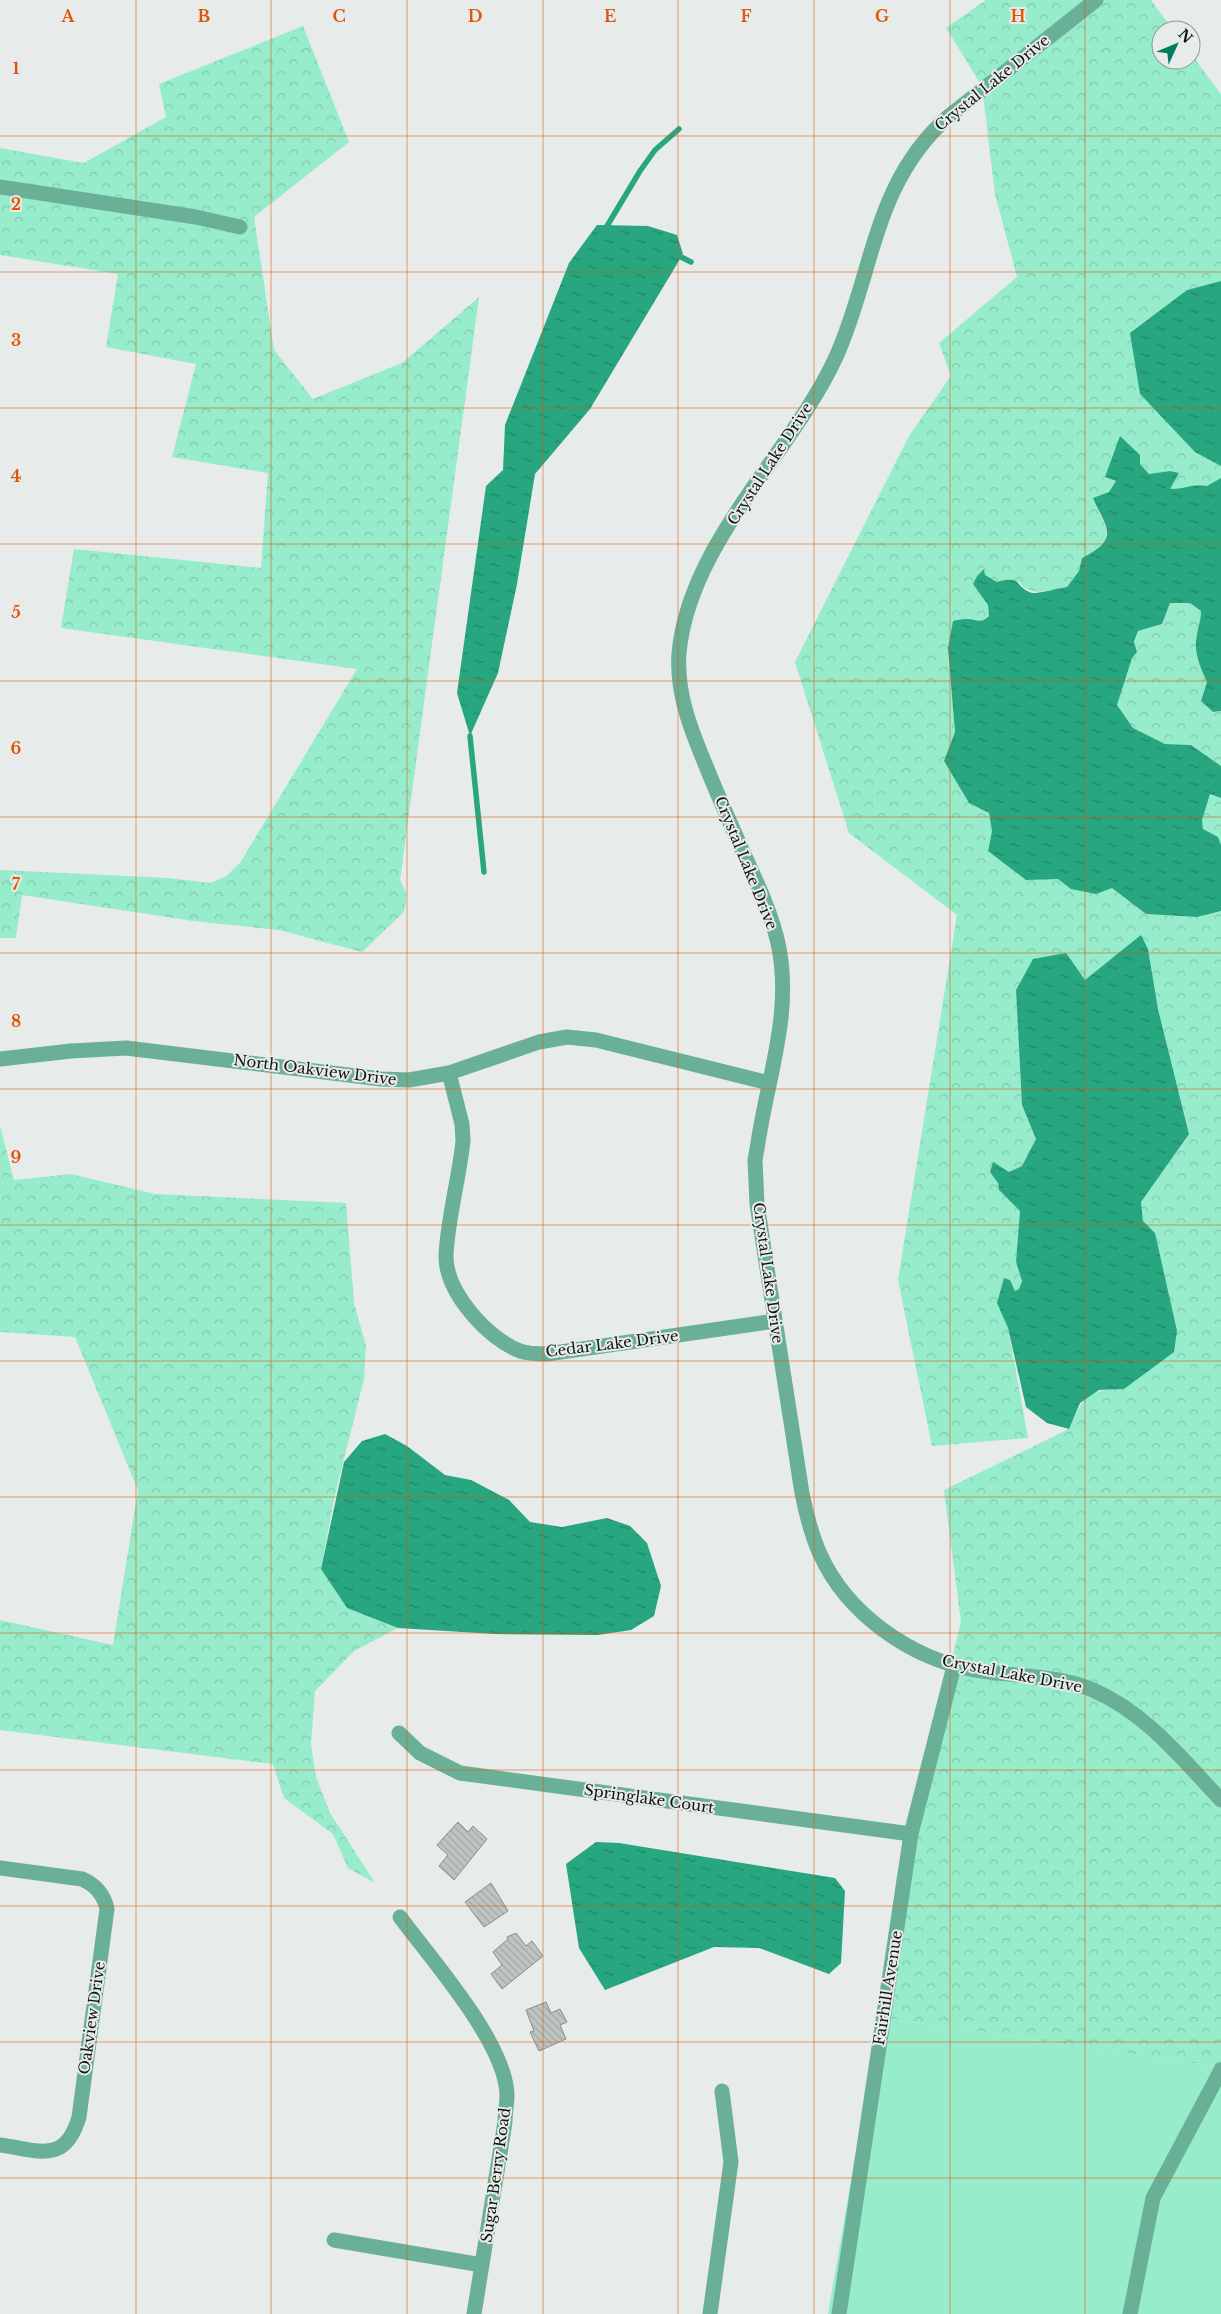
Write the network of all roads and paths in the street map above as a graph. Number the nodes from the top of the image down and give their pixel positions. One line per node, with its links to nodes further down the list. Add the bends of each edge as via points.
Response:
1 (1096, 0): 6 (street, Crystal Lake Drive, via 948,117 908,162 885,209 847,332 826,378 731,521 694,590 679,653 680,689 691,730 762,895 778,942 782,966 782,1022)
2 (0, 187): 3 (street, via 196,217)
3 (240, 227)
4 (0, 1059): 5 (street, North Oakview Drive, via 126,1048 381,1080 409,1080)
5 (449, 1073): 6 (street, North Oakview Drive, via 539,1042 567,1037 596,1040); 7 (street, Cedar Lake Drive, via 463,1141 446,1257 457,1292 489,1333 521,1352 547,1354)
6 (769, 1083): 7 (street, Crystal Lake Drive, via 755,1178)
7 (774, 1320): 8 (street, Crystal Lake Drive, via 807,1520 820,1554 852,1601 880,1628 914,1650)
8 (954, 1666): 10 (street, Crystal Lake Drive, via 1054,1679 1106,1696 1149,1725); 11 (street, Fairhill Avenue)
9 (399, 1732): 11 (street, Springlake Court, via 420,1753 460,1773)
10 (1221, 1800)
11 (911, 1834): 21 (street, Fairhill Avenue)
12 (0, 1868): 16 (street, Oakview Drive, via 82,1879 100,1892 107,1910 79,2117 72,2136 52,2152)
13 (400, 1917): 18 (street, Sugar Berry Road, via 489,2039 501,2067 507,2094 505,2122)
14 (1221, 2070): 22 (street, via 1153,2198)
15 (722, 2091): 20 (street, via 731,2162)
16 (0, 2145)
17 (334, 2240): 18 (street)
18 (482, 2265): 19 (street, Sugar Berry Road)
19 (474, 2314)
20 (710, 2314)
21 (839, 2314)
22 (1130, 2314)

